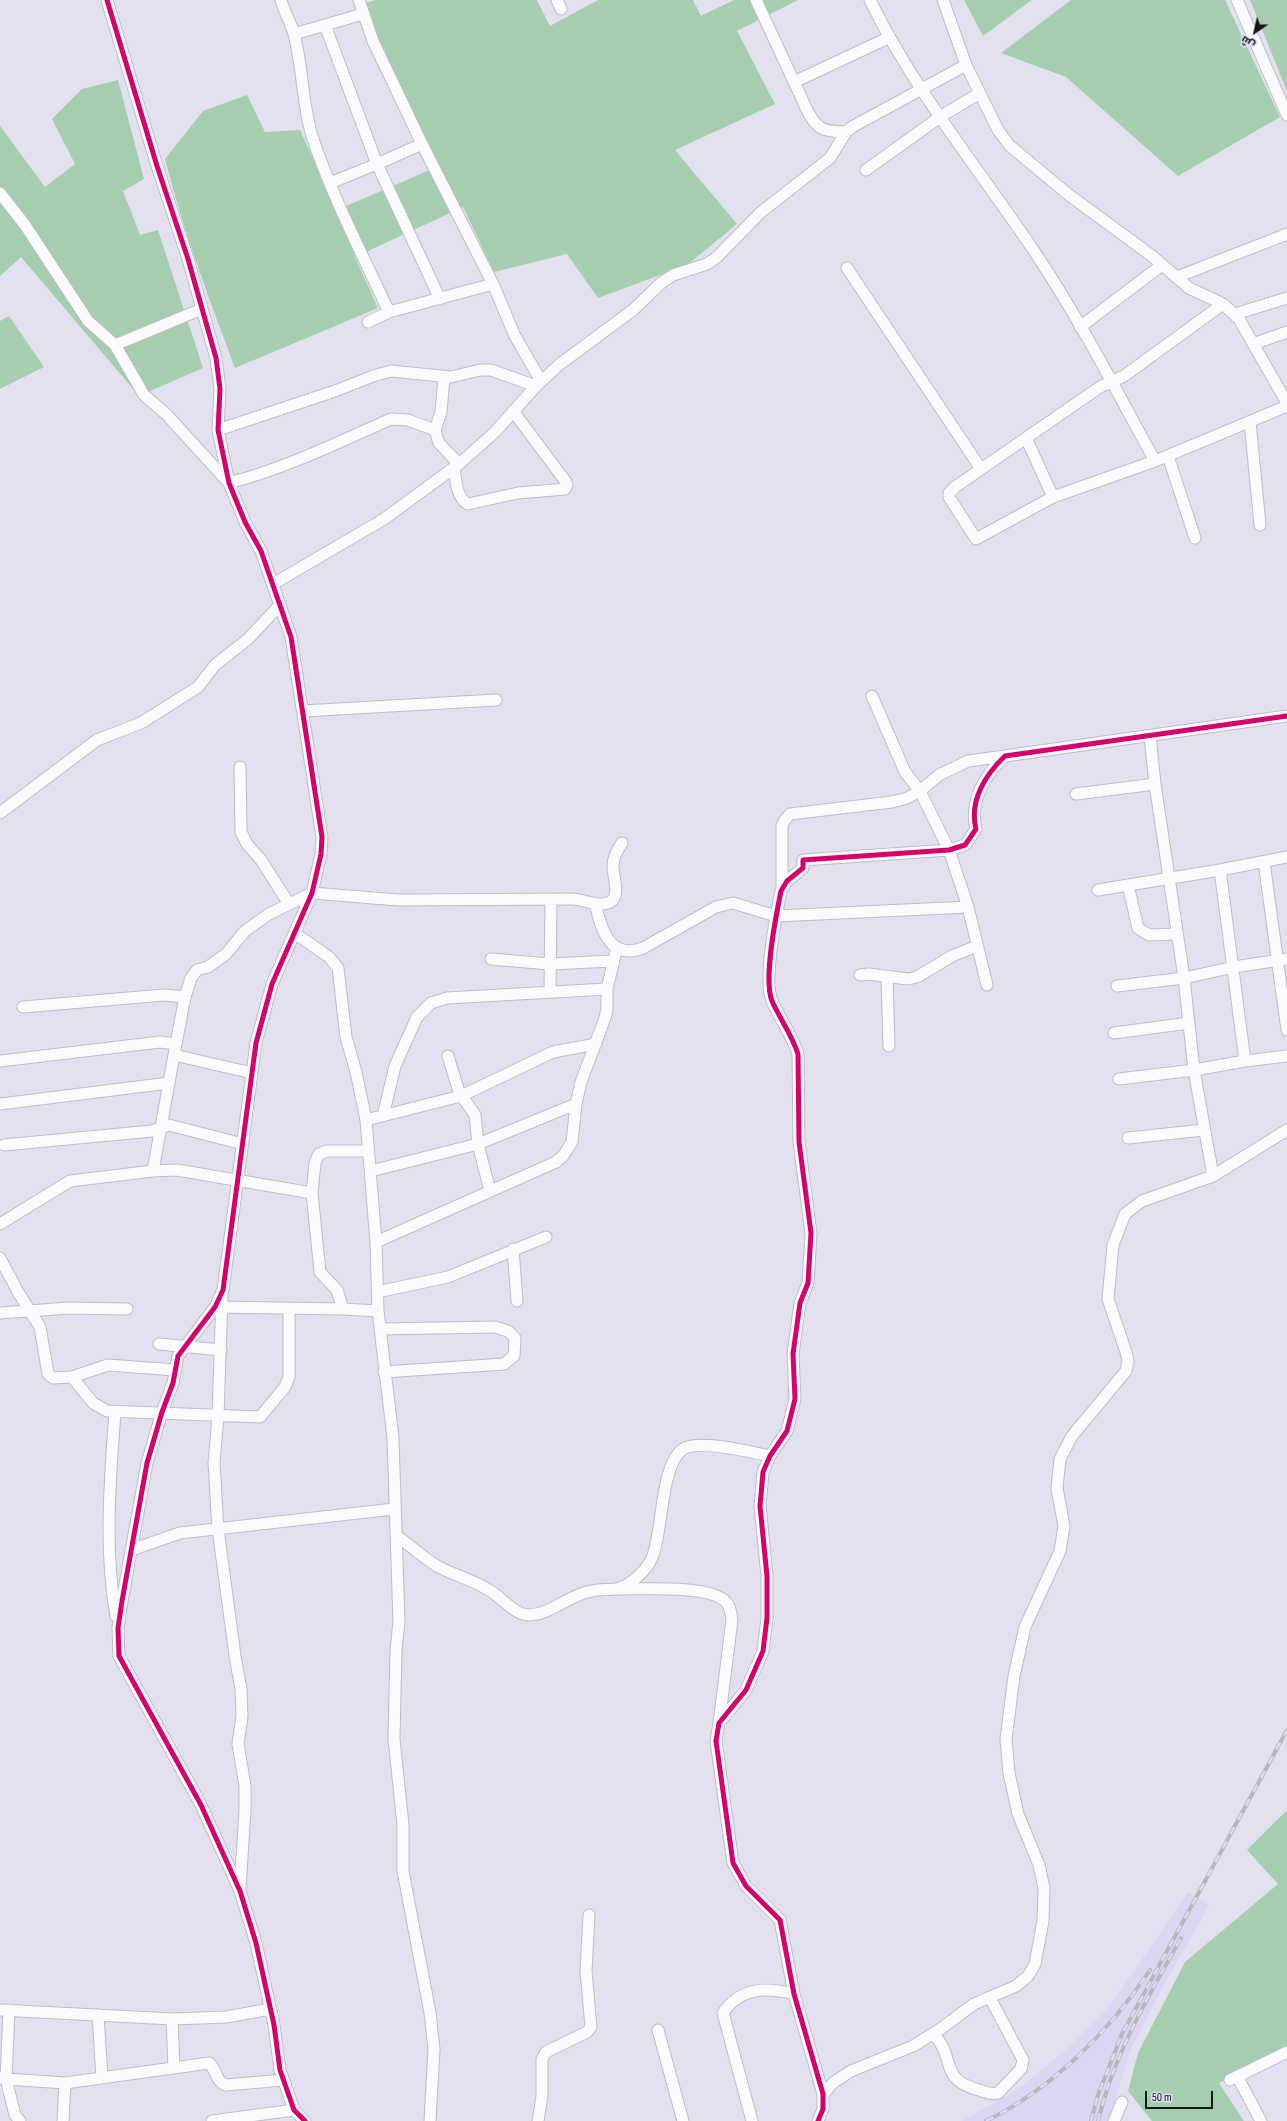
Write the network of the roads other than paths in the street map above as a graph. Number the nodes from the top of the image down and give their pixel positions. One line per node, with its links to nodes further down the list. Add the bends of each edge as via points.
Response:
1 (107, 0): 32 (street)
2 (282, 0): 10 (street, via 286,18)
3 (359, 0): 8 (street)
4 (756, 0): 13 (street)
5 (870, 0): 11 (street)
6 (943, 0): 12 (street)
7 (1237, 0): 16 (street)
8 (363, 14): 9 (street); 19 (street, via 373,41)
9 (325, 25): 10 (street); 20 (street)
10 (294, 34): 22 (street, via 305,110 312,138)
11 (888, 38): 13 (street); 14 (street)
12 (966, 65): 14 (street); 15 (street)
13 (794, 82): 18 (street, via 817,126 828,131)
14 (921, 91): 17 (street); 18 (street)
15 (980, 93): 17 (street); 25 (street, via 998,130 1010,146 1069,195)
16 (1287, 115)
17 (940, 117): 21 (street); 36 (street, via 1034,251)
18 (846, 132): 42 (street, via 830,158 760,213 717,257 707,264 673,275 661,282 633,310)
19 (422, 144): 20 (street); 28 (street)
20 (377, 164): 22 (street); 30 (street)
21 (866, 170)
22 (330, 183): 33 (street)
23 (0, 193): 39 (street, via 25,225 88,321)
24 (1287, 234): 27 (street)
25 (1162, 265): 27 (street); 36 (street)
26 (847, 268): 53 (street)
27 (1177, 277): 31 (street, via 1196,293)
28 (494, 284): 30 (street); 42 (street)
29 (1287, 298): 34 (street)
30 (440, 299): 33 (street)
31 (1223, 304): 34 (street); 41 (street, via 1124,376)
32 (202, 309): 39 (street); 47 (street, via 219,372)
33 (389, 312): 35 (street)
34 (1235, 314): 38 (street)
35 (368, 322)
36 (1080, 327): 41 (street)
37 (1287, 332): 38 (street)
38 (1253, 344): 43 (street)
39 (115, 345): 54 (street, via 144,395 166,414)
40 (444, 377): 42 (street, via 491,370); 47 (street, via 401,372 382,373); 48 (street, via 441,412)
41 (1111, 382): 49 (street); 51 (street)
42 (538, 383): 45 (street)
43 (1287, 403)
44 (1287, 406): 46 (street)
45 (513, 411): 52 (street, via 489,438); 52 (street, via 566,482 565,490 518,493 468,504 463,501 458,491)
46 (1250, 422): 50 (street); 56 (street)
47 (218, 430): 54 (street)
48 (435, 430): 52 (street, via 439,443); 54 (street, via 408,420 391,419 294,463)
49 (1026, 438): 53 (street); 55 (street)
50 (1168, 456): 51 (street); 57 (street)
51 (1155, 461): 55 (street)
52 (457, 466): 58 (street, via 384,519)
53 (981, 470): 55 (street, via 955,487 949,497 976,539)
54 (229, 483): 58 (street, via 245,522 261,551)
55 (1053, 497)
56 (1260, 525)
57 (1195, 538)
58 (273, 584): 59 (street)
59 (279, 606): 62 (street, via 294,648); 70 (street, via 248,639 215,665 198,687 141,723 97,740)
60 (872, 696): 68 (street, via 905,772)
61 (496, 700): 62 (street)
62 (303, 711): 80 (street, via 322,838)
63 (1287, 716): 64 (street)
64 (1150, 736): 65 (street); 67 (street)
65 (1005, 756): 68 (street, via 968,761 939,775); 72 (street, via 995,766 980,790 972,815 976,829 971,838 965,845)
66 (240, 767): 83 (street, via 241,832)
67 (1155, 784): 69 (street); 76 (street)
68 (920, 791): 72 (street); 78 (street, via 892,802 790,814 782,826)
69 (1076, 794)
70 (0, 813)
71 (622, 844): 82 (street, via 614,858 617,890 615,896 608,903)
72 (950, 850): 78 (street, via 803,860 803,868); 84 (street)
73 (1287, 857): 74 (street)
74 (1264, 862): 75 (street); 91 (street)
75 (1220, 870): 76 (street); 94 (street)
76 (1170, 878): 77 (street); 87 (street)
77 (1128, 885): 79 (street); 87 (street, via 1138,928 1149,936)
78 (782, 886): 85 (street)
79 (1098, 890)
80 (312, 893): 81 (street, via 398,900); 83 (street); 86 (street)
81 (551, 900): 82 (street, via 579,899); 93 (street)
82 (595, 903): 89 (street, via 603,934)
83 (289, 904): 102 (street, via 245,931 226,954 208,967 197,970)
84 (968, 907): 85 (street); 88 (street)
85 (776, 916): 89 (street, via 733,903 725,904 643,948 627,951); 161 (street, via 769,980 772,1000 795,1043 798,1054 799,1142 811,1233 808,1283 800,1303 793,1354 796,1390 793,1409 784,1438)
86 (296, 934): 115 (street, via 272,984 261,1020); 122 (street, via 329,957 338,968 346,1037)
87 (1177, 934): 97 (street)
88 (977, 946): 96 (street, via 952,956 917,977); 98 (street)
89 (616, 947): 92 (street)
90 (491, 959): 93 (street)
91 (1283, 959): 94 (street); 105 (street)
92 (613, 961): 93 (street); 100 (street)
93 (550, 964): 101 (street)
94 (1234, 967): 97 (street); 113 (street)
95 (860, 975): 96 (street)
96 (887, 977): 108 (street)
97 (1184, 978): 99 (street); 104 (street)
98 (987, 985)
99 (1116, 986)
100 (607, 989): 101 (street); 107 (street, via 607,1009)
101 (550, 990): 121 (street, via 447,998 425,1007 417,1018 395,1066)
102 (185, 997): 103 (street, via 164,995); 109 (street)
103 (23, 1007)
104 (1189, 1022): 106 (street); 114 (street)
105 (1287, 1030)
106 (1114, 1033)
107 (596, 1044): 118 (street, via 553,1052); 120 (street)
108 (889, 1046)
109 (175, 1049): 112 (street, via 160,1042); 115 (street); 117 (street)
110 (448, 1056): 118 (street)
111 (1287, 1056): 113 (street)
112 (0, 1061)
113 (1245, 1061): 114 (street)
114 (1194, 1070): 116 (street); 124 (street)
115 (252, 1073): 127 (street)
116 (1119, 1079)
117 (169, 1083): 119 (street); 123 (street)
118 (461, 1096): 121 (street); 128 (street, via 475,1115)
119 (0, 1104)
120 (576, 1104): 128 (street); 135 (street, via 572,1142 563,1156 556,1162)
121 (383, 1116): 122 (street)
122 (366, 1120): 130 (street)
123 (160, 1128): 127 (street, via 169,1125); 129 (street, via 152,1131); 131 (street)
124 (1204, 1130): 126 (street); 133 (street)
125 (1287, 1130): 133 (street)
126 (1128, 1138)
127 (243, 1144): 134 (street)
128 (478, 1144): 132 (street); 135 (street)
129 (4, 1146)
130 (368, 1151): 132 (street); 136 (street, via 327,1151 319,1154 315,1163)
131 (153, 1171): 134 (street, via 177,1170); 137 (street, via 70,1181)
132 (370, 1172): 139 (street)
133 (1213, 1176): 172 (street, via 1142,1201 1125,1214 1114,1245 1108,1299 1126,1352 1126,1371 1072,1436 1060,1459 1057,1488 1064,1526 1060,1551 1025,1627 1008,1716 1007,1754 1012,1791 1043,1878 1043,1921 1035,1964 1028,1976 1016,1986)
134 (237, 1181): 136 (street); 144 (street, via 223,1290)
135 (490, 1191): 139 (street)
136 (312, 1193): 146 (street, via 320,1272 337,1290)
137 (0, 1224)
138 (546, 1237): 140 (street)
139 (376, 1242): 142 (street)
140 (513, 1249): 142 (street, via 448,1277); 143 (street)
141 (0, 1260): 148 (street)
142 (377, 1292): 149 (street)
143 (517, 1301)
144 (218, 1307): 145 (street); 153 (street); 154 (street)
145 (289, 1308): 146 (street); 160 (street, via 290,1370 285,1387 260,1417)
146 (343, 1308): 149 (street)
147 (127, 1309): 148 (street, via 69,1308)
148 (31, 1312): 150 (street); 157 (street, via 43,1337 48,1374 53,1378)
149 (378, 1312): 151 (street)
150 (0, 1313)
151 (380, 1329): 156 (street); 156 (street, via 495,1327 508,1331 515,1338 514,1356 504,1364)
152 (159, 1344): 153 (street)
153 (184, 1346): 154 (street); 155 (street, via 178,1356)
154 (221, 1350): 160 (street)
155 (175, 1370): 157 (street, via 108,1365); 159 (street)
156 (384, 1372): 162 (street, via 393,1438)
157 (72, 1377): 158 (street, via 93,1403)
158 (116, 1412): 159 (street); 167 (street, via 108,1506 110,1584)
159 (162, 1412): 160 (street); 165 (street, via 147,1463)
160 (218, 1416): 163 (street, via 214,1463)
161 (770, 1456): 166 (street, via 725,1447 695,1445 683,1449 675,1459 667,1481 652,1558 644,1570); 168 (street, via 763,1472 760,1506 767,1576 767,1618 763,1651 746,1690)
162 (394, 1509): 163 (street); 164 (street)
163 (218, 1529): 165 (street, via 180,1533); 169 (street, via 241,1689 242,1716 238,1744 245,1786 245,1810)
164 (396, 1535): 166 (street, via 438,1566 480,1584 525,1615 547,1611 581,1593); 192 (street, via 399,1622 394,1739 403,1825 403,1871 430,2013 434,2049)
165 (131, 1550): 167 (street)
166 (617, 1589): 168 (street, via 699,1591 717,1596 726,1602 732,1620)
167 (118, 1628): 169 (street, via 119,1656 201,1805)
168 (719, 1723): 171 (street, via 716,1742 733,1863 746,1886 780,1920)
169 (240, 1890): 173 (street, via 256,1944)
170 (589, 1915): 193 (street, via 586,1971 590,2027 587,2032 546,2052 542,2057 542,2096)
171 (794, 1994): 185 (street); 195 (street, via 766,1989 747,1992 732,2003 723,2014)
172 (990, 1998): 178 (street, via 974,2004); 178 (street, via 1023,2060 1021,2069 998,2093 992,2094 967,2087 955,2079 943,2044)
173 (270, 2009): 176 (street, via 226,2017); 183 (street)
174 (5, 2010): 175 (street); 182 (street)
175 (98, 2015): 176 (street); 181 (street)
176 (172, 2019): 180 (street)
177 (658, 2030): 194 (street)
178 (933, 2034): 185 (street, via 913,2046 851,2071 834,2082)
179 (1287, 2052): 198 (street, via 1233,2078)
180 (174, 2068): 181 (street); 183 (street, via 209,2063 221,2083 226,2086)
181 (102, 2078): 184 (street)
182 (3, 2079): 184 (street); 188 (street, via 15,2115)
183 (283, 2080): 187 (street)
184 (65, 2083): 189 (street)
185 (823, 2094): 196 (street, via 823,2109)
186 (1122, 2102): 197 (street)
187 (294, 2110): 190 (street); 191 (street)
188 (20, 2121)
189 (63, 2121)
190 (212, 2121)
191 (304, 2121)
192 (430, 2121)
193 (538, 2121)
194 (683, 2121)
195 (752, 2121)
196 (818, 2121)
197 (1114, 2121)
198 (1261, 2121)

